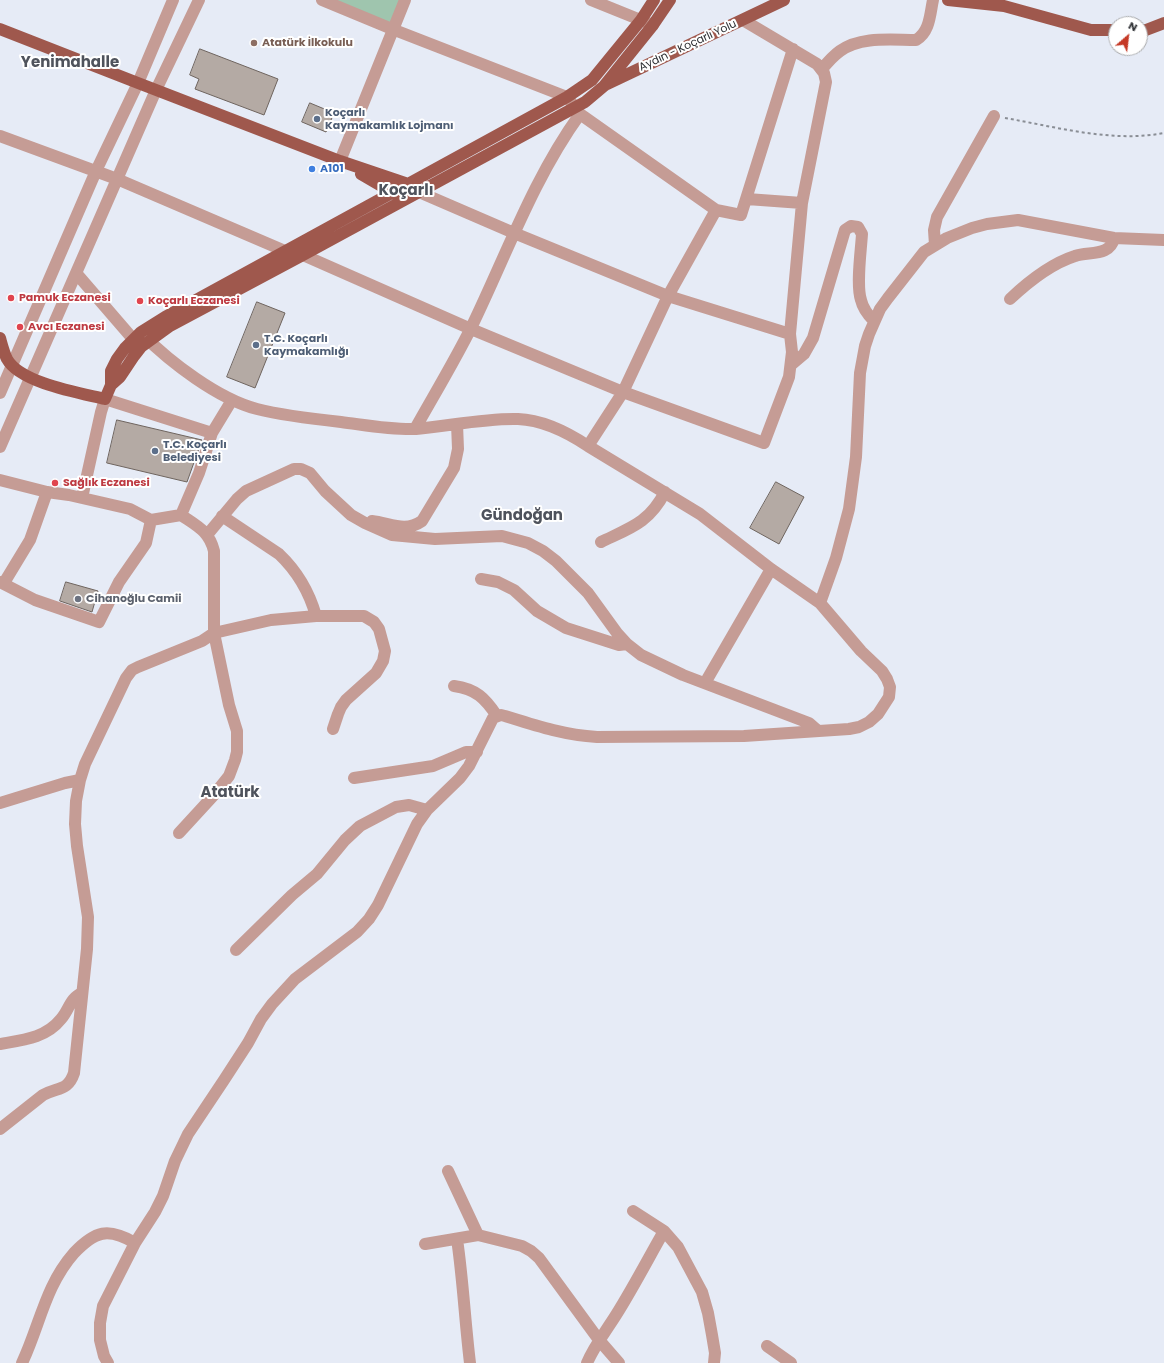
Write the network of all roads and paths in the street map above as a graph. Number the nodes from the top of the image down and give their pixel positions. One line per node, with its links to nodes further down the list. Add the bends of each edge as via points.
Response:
1 (173, 0): 22 (street)
2 (199, 0): 24 (street)
3 (322, 0): 16 (street)
4 (404, 0): 16 (street)
5 (591, 0): 11 (street)
6 (654, 0): 11 (main road)
7 (670, 0): 14 (main road)
8 (784, 0): 12 (main road, Aydın - Koçarlı Yolu)
9 (933, 0): 20 (street, via 927,26 920,38 860,42 840,50)
10 (948, 0): 18 (main road, via 1004,6 1091,30)
11 (641, 20): 14 (street); 21 (main road)
12 (744, 20): 19 (street); 23 (main road, Aydın - Koçarlı Yolu)
13 (1164, 23): 17 (main road)
14 (653, 25): 23 (main road)
15 (0, 29): 22 (main road)
16 (392, 29): 25 (street); 30 (street)
17 (1148, 29)
18 (1108, 30)
19 (793, 49): 20 (street); 37 (street)
20 (822, 69): 38 (street, via 825,87)
21 (592, 80): 23 (main road); 25 (main road)
22 (138, 84): 24 (main road); 31 (street)
23 (604, 86): 26 (main road)
24 (156, 90): 30 (main road); 32 (street)
25 (567, 97): 26 (street); 33 (main road)
26 (578, 111): 35 (main road); 39 (street); 40 (street)
27 (994, 116): 28 (path, via 1114,136); 43 (street, via 937,217 934,230)
28 (1164, 133)
29 (0, 136): 31 (street)
30 (340, 161): 33 (main road); 34 (main road)
31 (96, 171): 32 (street); 55 (street)
32 (117, 179): 44 (street); 46 (street)
33 (408, 184): 34 (main road); 35 (main road)
34 (393, 192): 36 (main road); 44 (main road)
35 (419, 192): 36 (main road); 40 (street)
36 (404, 199): 45 (main road)
37 (747, 199): 38 (street); 39 (street, via 741,215)
38 (802, 203): 51 (street)
39 (716, 210): 47 (street)
40 (514, 233): 47 (street); 50 (street)
41 (1114, 238): 42 (street); 43 (street, via 1018,220 972,228); 48 (street, via 1105,251 1075,256 1062,262 1035,278)
42 (1164, 240)
43 (935, 245): 49 (street, via 924,252 888,298)
44 (285, 251): 45 (street); 52 (main road, via 165,316)
45 (303, 255): 50 (street); 52 (main road, via 170,326)
46 (76, 273): 52 (street); 56 (street)
47 (668, 296): 51 (street); 57 (street)
48 (1010, 299)
49 (874, 321): 54 (street, via 868,315 859,295 862,234 858,227 851,226 845,230 813,338 804,354); 79 (street, via 865,346 860,373 856,457 849,509 841,542)
50 (471, 329): 57 (street); 62 (street)
51 (790, 334): 54 (street)
52 (141, 337): 59 (main road, via 125,348 117,359 111,372 111,385); 60 (street, via 185,370)
53 (0, 338): 55 (main road)
54 (791, 365): 57 (street, via 764,444)
55 (12, 366): 56 (main road); 58 (street)
56 (30, 378): 59 (main road, via 69,391); 65 (street)
57 (623, 392): 64 (street)
58 (0, 393)
59 (105, 399): 63 (street); 69 (street)
60 (232, 400): 62 (street, via 289,416); 63 (street)
61 (457, 424): 62 (street); 64 (street, via 519,419 556,428); 73 (street, via 458,449 454,468 422,521 414,526 404,527 373,521)
62 (415, 429)
63 (212, 433): 70 (street)
64 (588, 446): 68 (street)
65 (0, 447)
66 (0, 480): 67 (street)
67 (47, 492): 69 (street); 78 (street, via 30,540)
68 (665, 492): 75 (street, via 657,506 640,523); 76 (street, via 700,514)
69 (82, 498): 72 (street, via 130,509)
70 (181, 515): 72 (street); 74 (street)
71 (222, 516): 73 (street, via 246,491 294,469 300,469 310,473 351,515); 74 (street); 80 (street, via 279,554 295,570 308,591)
72 (151, 520): 78 (street, via 146,544 119,582 99,622 35,600)
73 (365, 523): 82 (street, via 392,535 435,539 502,536 528,543 556,561 588,593)
74 (207, 535): 81 (street, via 214,552)
75 (601, 542)
76 (771, 569): 79 (street); 83 (street)
77 (481, 579): 82 (street, via 498,582 514,590 537,611 566,628 619,645)
78 (2, 583)
79 (820, 603): 87 (street, via 861,651 882,671 890,687 889,697 884,706 869,722 848,729)
80 (316, 616): 81 (street, via 272,620); 86 (street, via 369,618 379,629 385,651 376,673 346,700)
81 (214, 633): 90 (street, via 202,641 132,670 93,747); 93 (street, via 237,731 237,752 229,776)
82 (627, 644): 83 (street, via 650,660)
83 (705, 683): 87 (street, via 809,723)
84 (454, 686): 85 (street, via 467,688 481,696)
85 (497, 716): 87 (street, via 505,716 558,732 597,737 744,736); 88 (street, via 491,722)
86 (333, 729)
87 (817, 730)
88 (477, 752): 89 (street, via 466,752 433,766); 92 (street, via 460,778)
89 (354, 778)
90 (80, 780): 91 (street); 95 (street, via 75,824 88,917)
91 (0, 803)
92 (427, 810): 94 (street, via 409,805 396,807 360,826 344,840 318,874 292,895); 103 (street, via 369,919 357,932 295,979 261,1019 188,1134 163,1196)
93 (178, 833)
94 (236, 950)
95 (82, 993): 96 (street, via 74,998 62,1018 51,1029 35,1038); 97 (street, via 72,1079 66,1087 43,1095)
96 (0, 1044)
97 (0, 1127)
98 (448, 1171): 101 (street)
99 (633, 1210): 100 (street)
100 (664, 1231): 105 (street); 112 (street, via 678,1247 702,1292 712,1335)
101 (478, 1235): 102 (street); 105 (street, via 522,1246 531,1251 539,1258)
102 (457, 1239): 104 (street); 109 (street)
103 (136, 1243): 107 (street, via 111,1233 85,1241 68,1261 51,1288); 108 (street, via 103,1306 100,1340)
104 (425, 1244)
105 (599, 1340): 110 (street); 111 (street)
106 (767, 1346): 113 (street)
107 (22, 1363)
108 (108, 1363)
109 (470, 1363)
110 (587, 1363)
111 (619, 1363)
112 (714, 1363)
113 (791, 1363)

